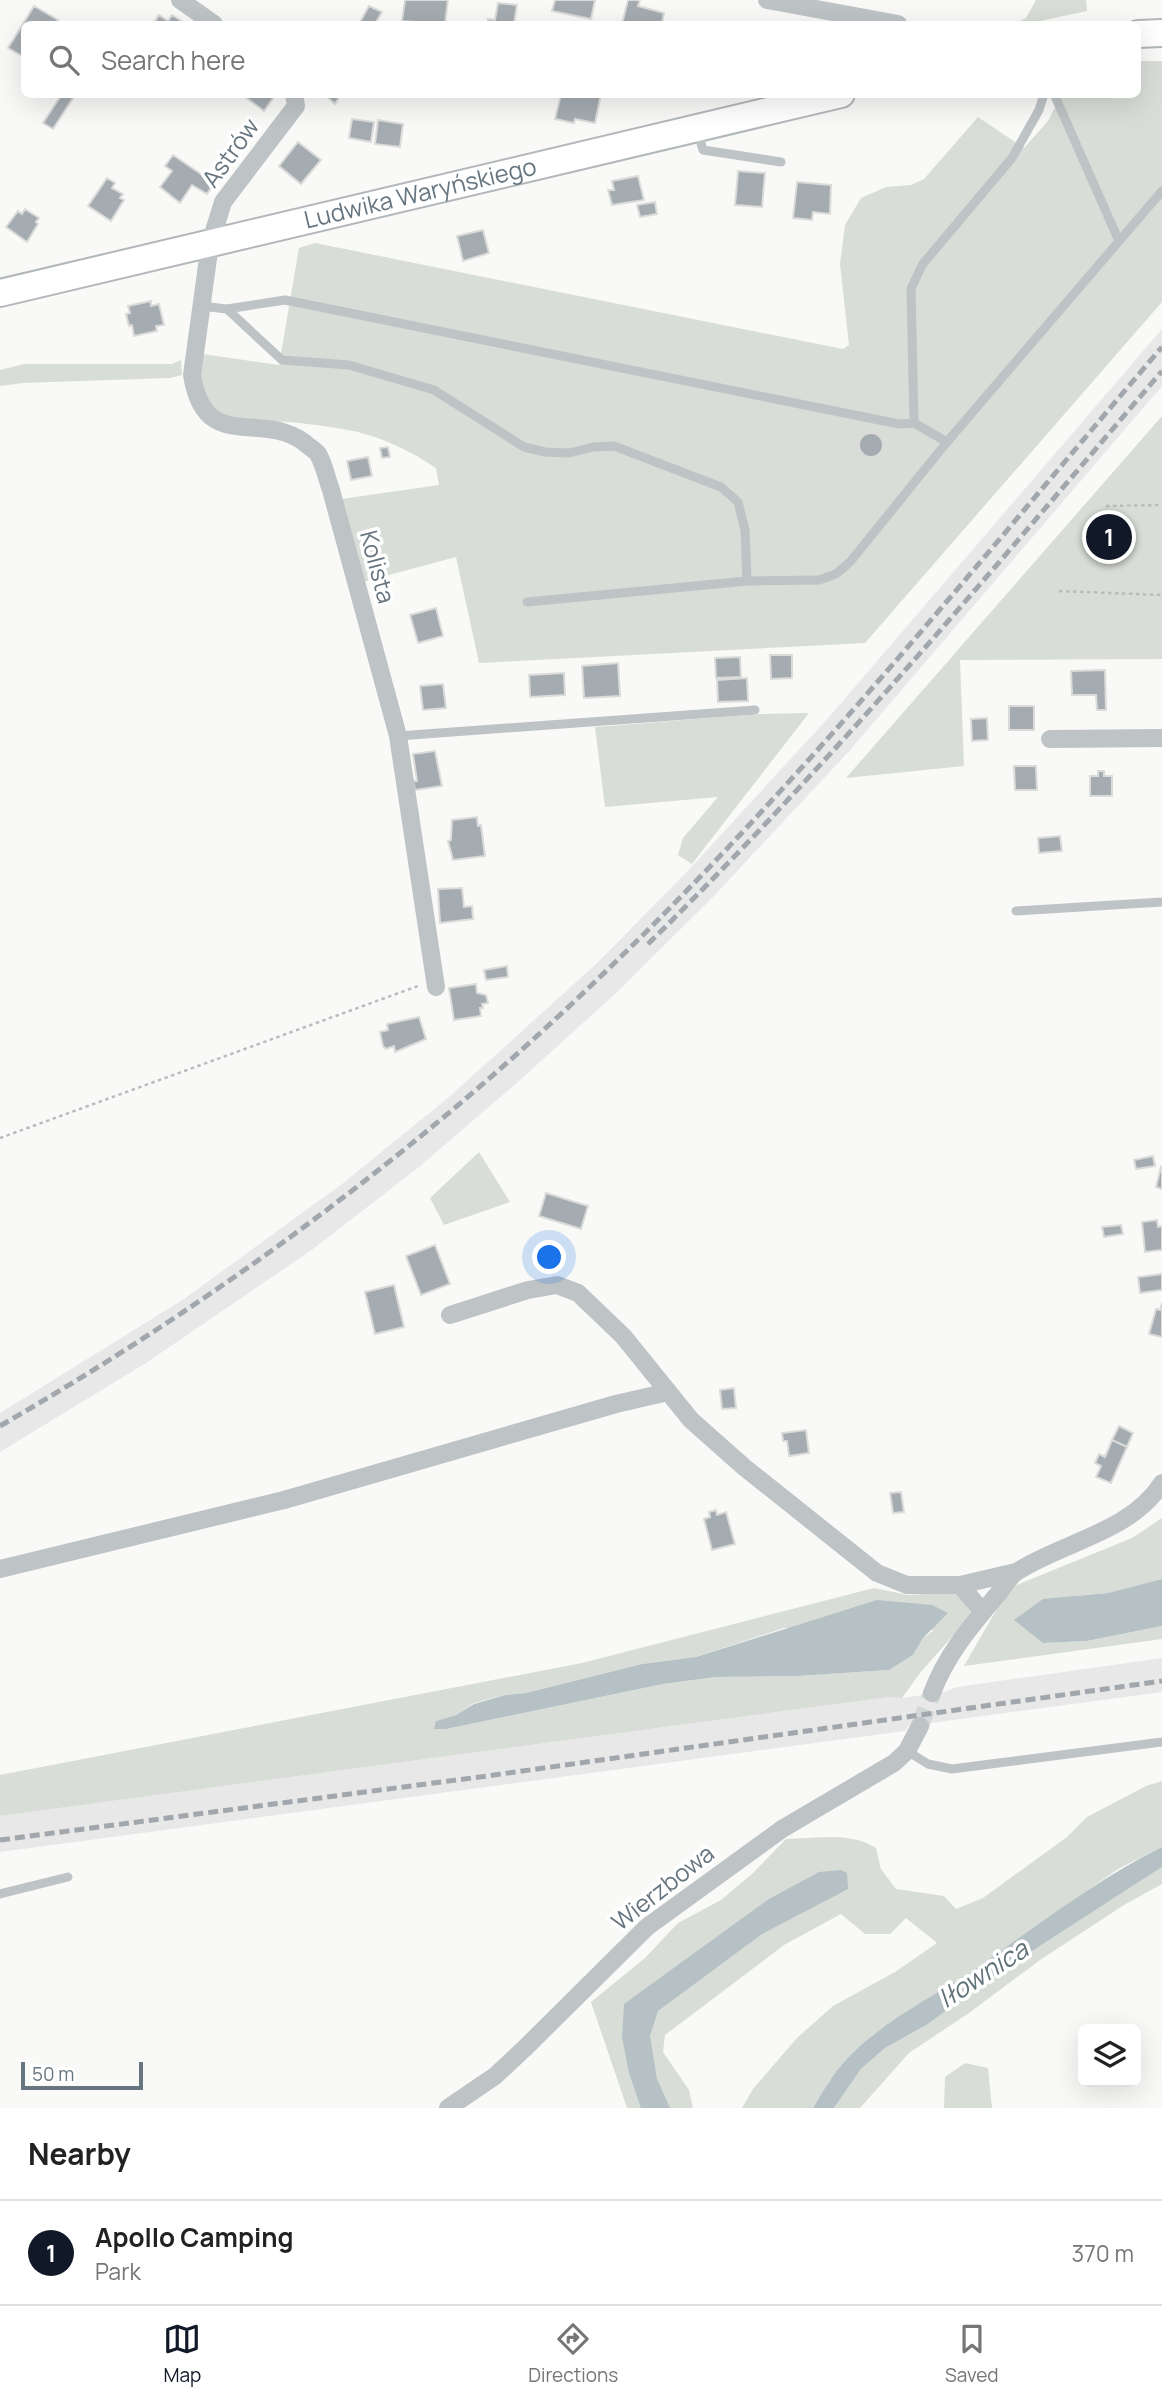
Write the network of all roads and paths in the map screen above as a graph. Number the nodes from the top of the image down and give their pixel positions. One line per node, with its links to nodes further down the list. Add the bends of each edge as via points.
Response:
1 (180, 0): 3 (street)
2 (767, 0): 4 (street)
3 (210, 21)
4 (882, 21)
5 (1162, 33): 6 (street)
6 (1141, 34)
7 (295, 98): 15 (street, Astrów, via 296,106 223,202)
8 (825, 98): 11 (street, Ludwika Waryńskiego)
9 (1043, 98): 19 (lane, via 1012,158 922,265 911,289)
10 (1056, 98): 14 (lane)
11 (697, 129): 12 (lane, via 703,150); 15 (street, Ludwika Waryńskiego)
12 (781, 162)
13 (1162, 191): 14 (lane)
14 (1119, 241): 20 (lane)
15 (210, 244): 16 (street, Ludwika Waryńskiego); 17 (street, Kolista)
16 (0, 293)
17 (201, 306): 18 (lane); 28 (street, Kolista, via 192,375 195,396 208,414 225,426 266,428 295,436 317,452)
18 (227, 309): 19 (lane, via 285,300 899,425); 23 (lane, via 282,360 349,365 435,390 524,447 569,453 614,446 720,487 738,502 745,530)
19 (914, 423): 20 (lane)
20 (947, 442): 23 (lane, via 836,574 819,580)
21 (1162, 505): 22 (path)
22 (1106, 506)
23 (747, 581): 26 (lane)
24 (1059, 591): 25 (path)
25 (1162, 595)
26 (527, 602)
27 (755, 710): 28 (lane)
28 (398, 736): 33 (street, Kolista)
29 (1162, 738): 30 (street)
30 (1050, 739)
31 (1162, 902): 32 (lane)
32 (1017, 911)
33 (436, 983): 34 (path)
34 (0, 1138)
35 (450, 1315): 36 (street, via 557,1284 578,1293 623,1336)
36 (668, 1392): 38 (street, via 284,1500); 40 (street, via 691,1420 744,1467 877,1573 907,1585)
37 (1162, 1483): 39 (street, via 1153,1498 1106,1530)
38 (0, 1569)
39 (1016, 1572): 40 (street); 41 (street)
40 (960, 1585): 41 (street)
41 (983, 1612): 42 (street, via 951,1652)
42 (932, 1693)
43 (920, 1726): 45 (street, Wierzbowa)
44 (1162, 1742): 45 (lane, via 952,1769 928,1764)
45 (907, 1751): 48 (street, Wierzbowa, via 874,1776 782,1829 647,1927 495,2076)
46 (68, 1877): 47 (lane)
47 (0, 1894)
48 (448, 2108)

